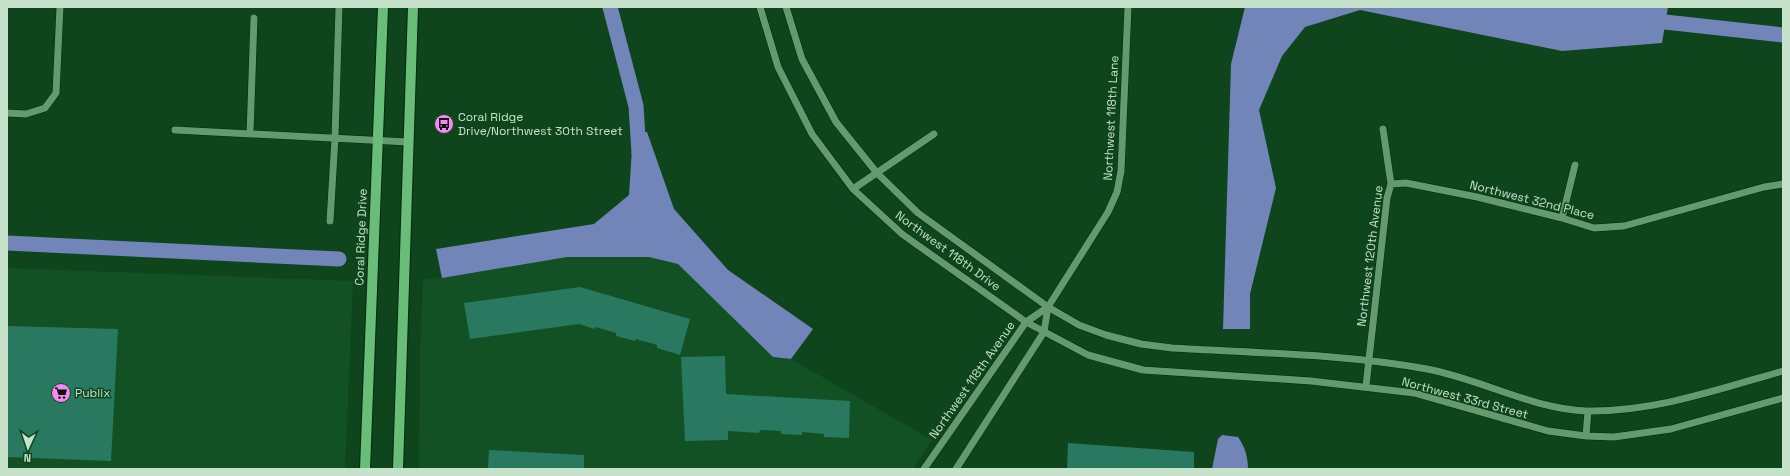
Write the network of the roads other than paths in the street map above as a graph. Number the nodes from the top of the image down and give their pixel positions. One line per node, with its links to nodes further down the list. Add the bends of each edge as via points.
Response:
1 (60, 7): 9 (street, via 56,93 45,108 26,114)
2 (339, 7): 14 (street)
3 (383, 7): 15 (main road, Coral Ridge Drive)
4 (413, 7): 16 (main road)
5 (760, 7): 21 (street, Northwest 118th Drive, via 781,74 812,134)
6 (786, 7): 18 (street, Northwest 118th Drive, via 802,59 836,122)
7 (1128, 7): 24 (street, Northwest 118th Lane, via 1117,192 1108,212)
8 (254, 18): 12 (street)
9 (7, 113)
10 (1383, 129): 19 (street, Northwest 120th Avenue)
11 (175, 130): 12 (street)
12 (250, 134): 14 (street)
13 (934, 134): 18 (street)
14 (335, 138): 15 (street); 23 (street)
15 (378, 141): 16 (street); 33 (main road, Coral Ridge Drive)
16 (408, 142): 34 (main road)
17 (1575, 165): 22 (street)
18 (877, 173): 21 (street); 24 (street, Northwest 118th Drive, via 918,213)
19 (1391, 184): 22 (street, Northwest 32nd Place, via 1406,182); 27 (street, Northwest 120th Avenue, via 1387,198)
20 (1783, 184): 22 (street, Northwest 32nd Place, via 1624,226 1594,228)
21 (853, 189): 25 (street, Northwest 118th Drive, via 902,234)
22 (1562, 218)
23 (330, 221)
24 (1048, 307): 25 (street, Northwest 118th Avenue); 26 (street); 27 (street, Northwest 33rd Street, via 1092,330 1141,344)
25 (1026, 322): 26 (street, Northwest 33rd Street); 35 (street, Northwest 118th Avenue)
26 (1044, 332): 29 (street, Northwest 33rd Street, via 1088,355 1143,370); 36 (street)
27 (1369, 360): 29 (street, Northwest 120th Avenue); 31 (street, Northwest 33rd Street, via 1429,369 1556,408)
28 (1783, 371): 31 (street, Northwest 33rd Street, via 1669,404)
29 (1366, 386): 32 (street, Northwest 33rd Street, via 1414,393 1548,431)
30 (1783, 398): 32 (street, Northwest 33rd Street, via 1671,429 1614,437)
31 (1588, 411): 32 (street)
32 (1586, 436)
33 (365, 469)
34 (398, 469)
35 (924, 469)
36 (956, 469)

